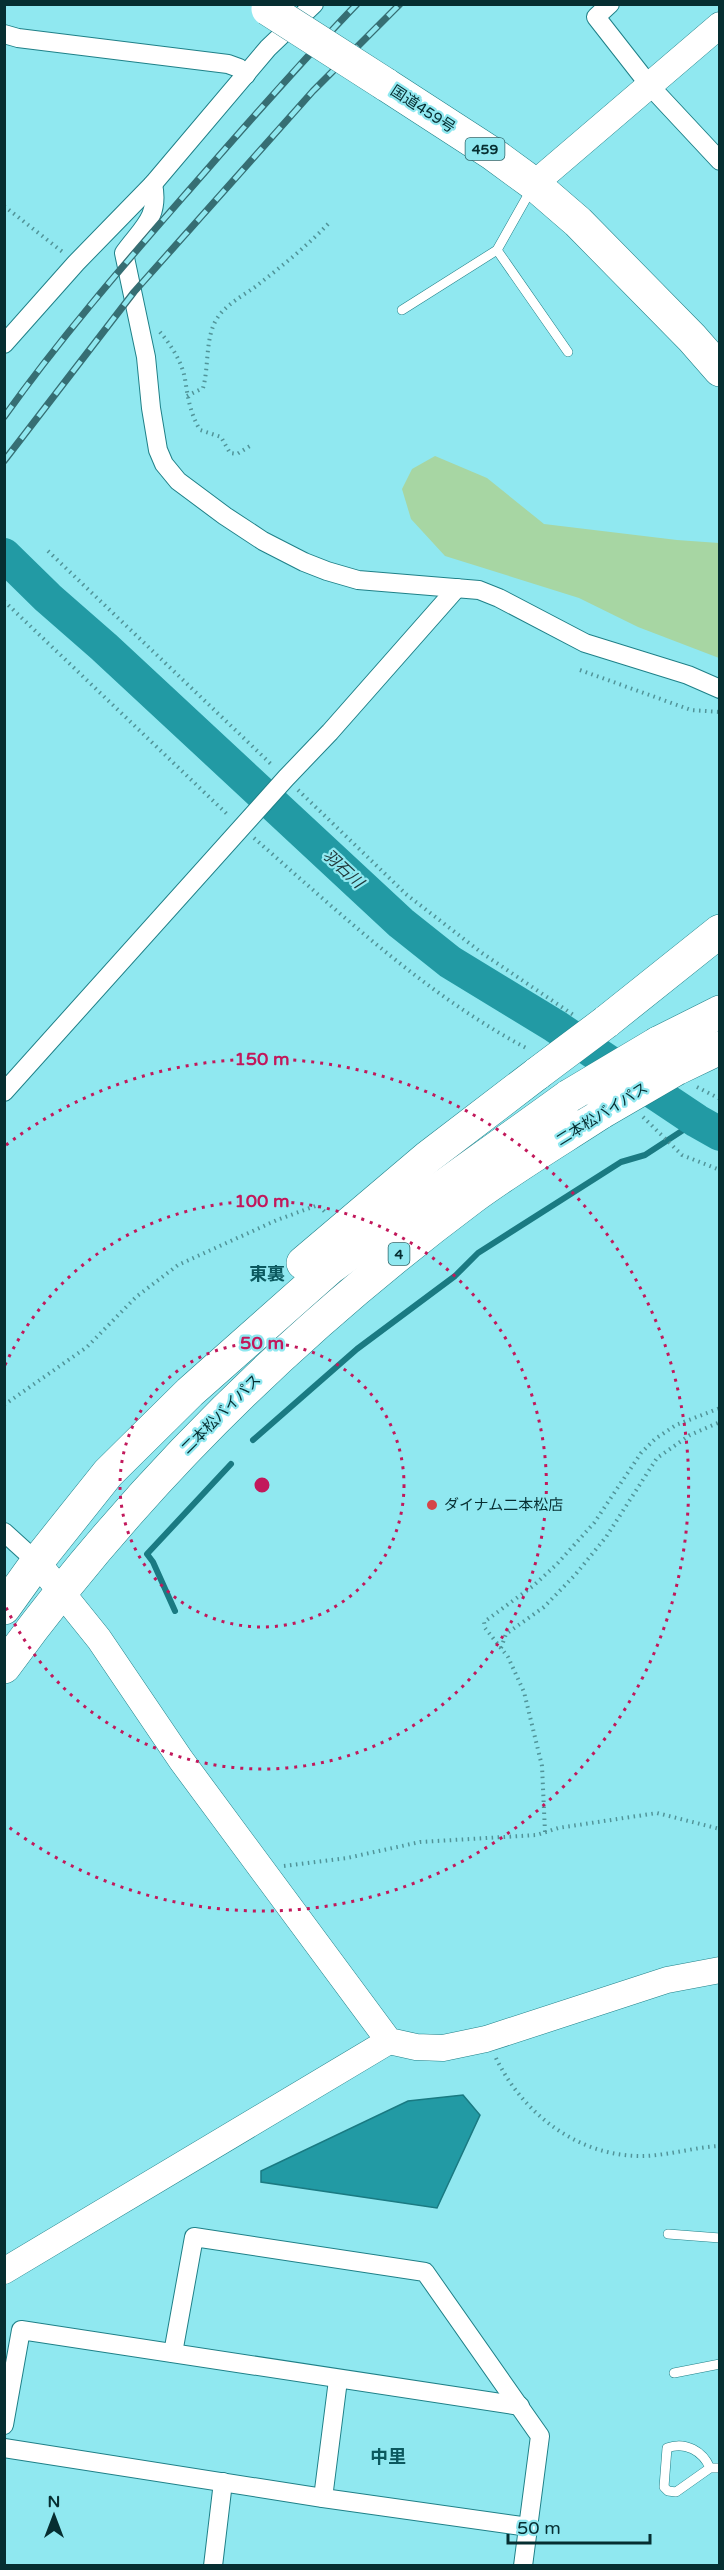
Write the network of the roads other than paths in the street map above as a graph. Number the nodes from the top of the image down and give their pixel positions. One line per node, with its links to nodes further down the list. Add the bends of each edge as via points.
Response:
1 (315, 4): 6 (street, via 268,48)
2 (610, 4): 7 (street, via 596,17)
3 (265, 7): 10 (highway, 国道459号 / 459, bridge)
4 (720, 25): 7 (street)
5 (4, 34): 6 (street, via 228,64)
6 (246, 75): 9 (street)
7 (650, 86): 8 (street); 10 (street)
8 (718, 156)
9 (153, 184): 15 (street); 20 (street, via 155,212 124,253 139,321 158,450 164,464 178,481 241,528 304,562 358,579)
10 (534, 184): 11 (highway, 国道459号 / 459); 12 (lane)
11 (578, 222): 13 (highway, 459); 17 (highway, 459, via 620,252)
12 (497, 250): 14 (lane); 16 (lane)
13 (657, 302): 18 (highway, 459); 19 (highway, via 664,326)
14 (402, 310)
15 (4, 344)
16 (568, 352)
17 (720, 354)
18 (720, 370)
19 (720, 394)
20 (457, 588): 21 (street, via 479,590 585,643); 25 (street)
21 (720, 689)
22 (720, 931): 26 (highway, bridge, via 538,1064 304,1262 150,1420)
23 (720, 1012): 26 (highway, 二本松バイパス / 4, bridge, via 658,1042 569,1096 332,1267 190,1392)
24 (720, 1047): 29 (highway, 二本松バイパス / 4, bridge, via 683,1076 602,1112 475,1195 392,1259 290,1346 175,1461)
25 (4, 1092)
26 (108, 1473): 28 (highway, 二本松バイパス / 4)
27 (4, 1532): 28 (street)
28 (37, 1562): 29 (street); 30 (highway, 二本松バイパス / 4)
29 (63, 1591): 31 (highway, 二本松バイパス / 4); 33 (street, via 181,1760)
30 (4, 1608)
31 (4, 1667)
32 (720, 1970): 33 (street, via 657,1982 486,2039 443,2048 416,2048)
33 (389, 2041): 36 (street)
34 (668, 2234): 35 (lane)
35 (720, 2238)
36 (4, 2271)
37 (173, 2354): 40 (street); 41 (street, via 194,2237 206,2238 425,2272); 42 (street, via 21,2330)
38 (720, 2364): 39 (lane)
39 (674, 2373)
40 (338, 2380): 41 (street); 46 (street)
41 (519, 2406): 47 (street, via 540,2436)
42 (4, 2425)
43 (4, 2448): 45 (street)
44 (715, 2468): 44 (lane, via 698,2451 686,2446 667,2448 664,2487 676,2492)
45 (223, 2482): 46 (street); 48 (street)
46 (323, 2498): 47 (street)
47 (529, 2527): 49 (street)
48 (213, 2565)
49 (523, 2565)

